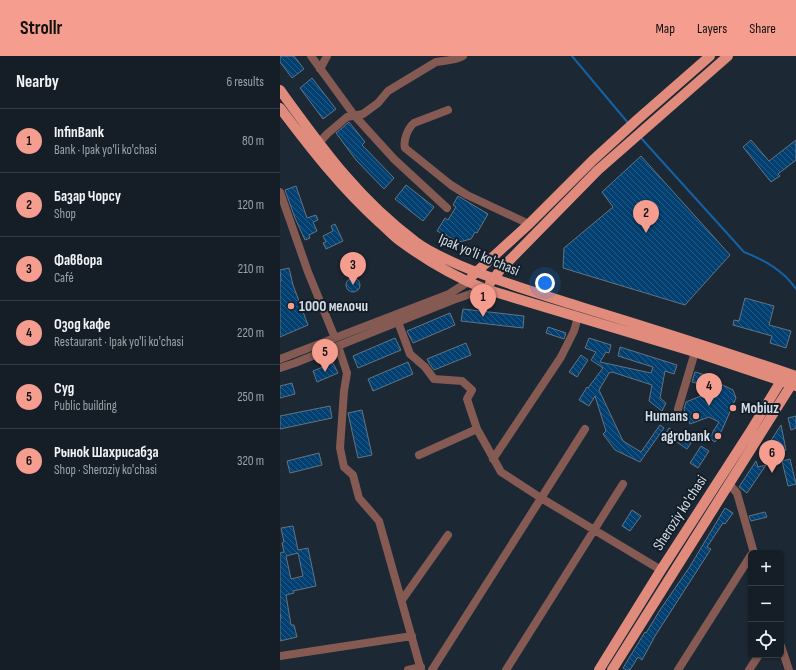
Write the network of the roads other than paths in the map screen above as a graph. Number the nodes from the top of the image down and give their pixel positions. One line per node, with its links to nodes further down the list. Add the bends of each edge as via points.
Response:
1 (311, 56): 6 (street)
2 (327, 56): 6 (street)
3 (463, 56): 11 (street, via 451,61 436,62 388,91 378,103 363,114)
4 (728, 56): 7 (main road)
5 (706, 57): 7 (street); 15 (main road, via 573,179)
6 (320, 69): 11 (street)
7 (713, 70): 17 (main road, via 590,178)
8 (280, 90): 12 (main road, Ipak yo'li ko'chasi)
9 (280, 108): 18 (main road, Ipak yo'li ko'chasi, via 337,180 363,208 400,241)
10 (448, 110): 15 (street, via 414,123 405,140 405,148 467,195)
11 (354, 115): 12 (street, via 347,117); 14 (street, via 394,159)
12 (319, 143): 16 (main road, Ipak yo'li ko'chasi, via 353,186 389,221 417,244)
13 (280, 192): 22 (street)
14 (448, 208)
15 (529, 224): 16 (main road)
16 (476, 272): 17 (main road, Ipak yo'li ko'chasi); 18 (main road)
17 (493, 279): 19 (main road); 26 (main road, Ipak yo'li ko'chasi, via 679,337)
18 (468, 282): 19 (main road, Ipak yo'li ko'chasi); 22 (street, via 449,294)
19 (485, 289): 20 (main road, Ipak yo'li ko'chasi); 21 (street)
20 (578, 317): 23 (main road, Ipak yo'li ko'chasi); 32 (street, via 574,331 560,357)
21 (398, 322): 22 (street); 29 (street, via 410,354 434,379 462,381 472,390 467,399)
22 (336, 342): 24 (street); 25 (street); 41 (street, via 347,373 340,448 344,467 352,475 359,498 379,521)
23 (695, 352): 26 (main road, Ipak yo'li ko'chasi); 28 (street)
24 (280, 359)
25 (280, 368)
26 (783, 377): 27 (main road, Ipak yo'li ko'chasi); 40 (main road, Sheroziy ko'chasi)
27 (795, 381): 34 (main road, Sheroziy ko'chasi)
28 (678, 409)
29 (477, 429): 31 (street); 32 (street)
30 (585, 429): 35 (street)
31 (419, 455)
32 (493, 459): 35 (street, via 501,472)
33 (622, 484): 36 (street)
34 (729, 484): 38 (street, via 738,493); 51 (main road, Sheroziy ko'chasi)
35 (541, 498): 36 (street); 48 (street)
36 (595, 530): 40 (street); 49 (street)
37 (448, 535): 41 (street)
38 (752, 550)
39 (748, 561): 52 (street)
40 (661, 570): 50 (main road, Sheroziy ko'chasi)
41 (402, 600): 42 (street)
42 (412, 636): 44 (street); 46 (street)
43 (784, 655): 54 (street)
44 (280, 656)
45 (757, 658): 53 (street)
46 (421, 668): 47 (street)
47 (408, 670)
48 (432, 670)
49 (506, 670)
50 (599, 670)
51 (612, 670)
52 (678, 670)
53 (749, 670)
54 (789, 670)

